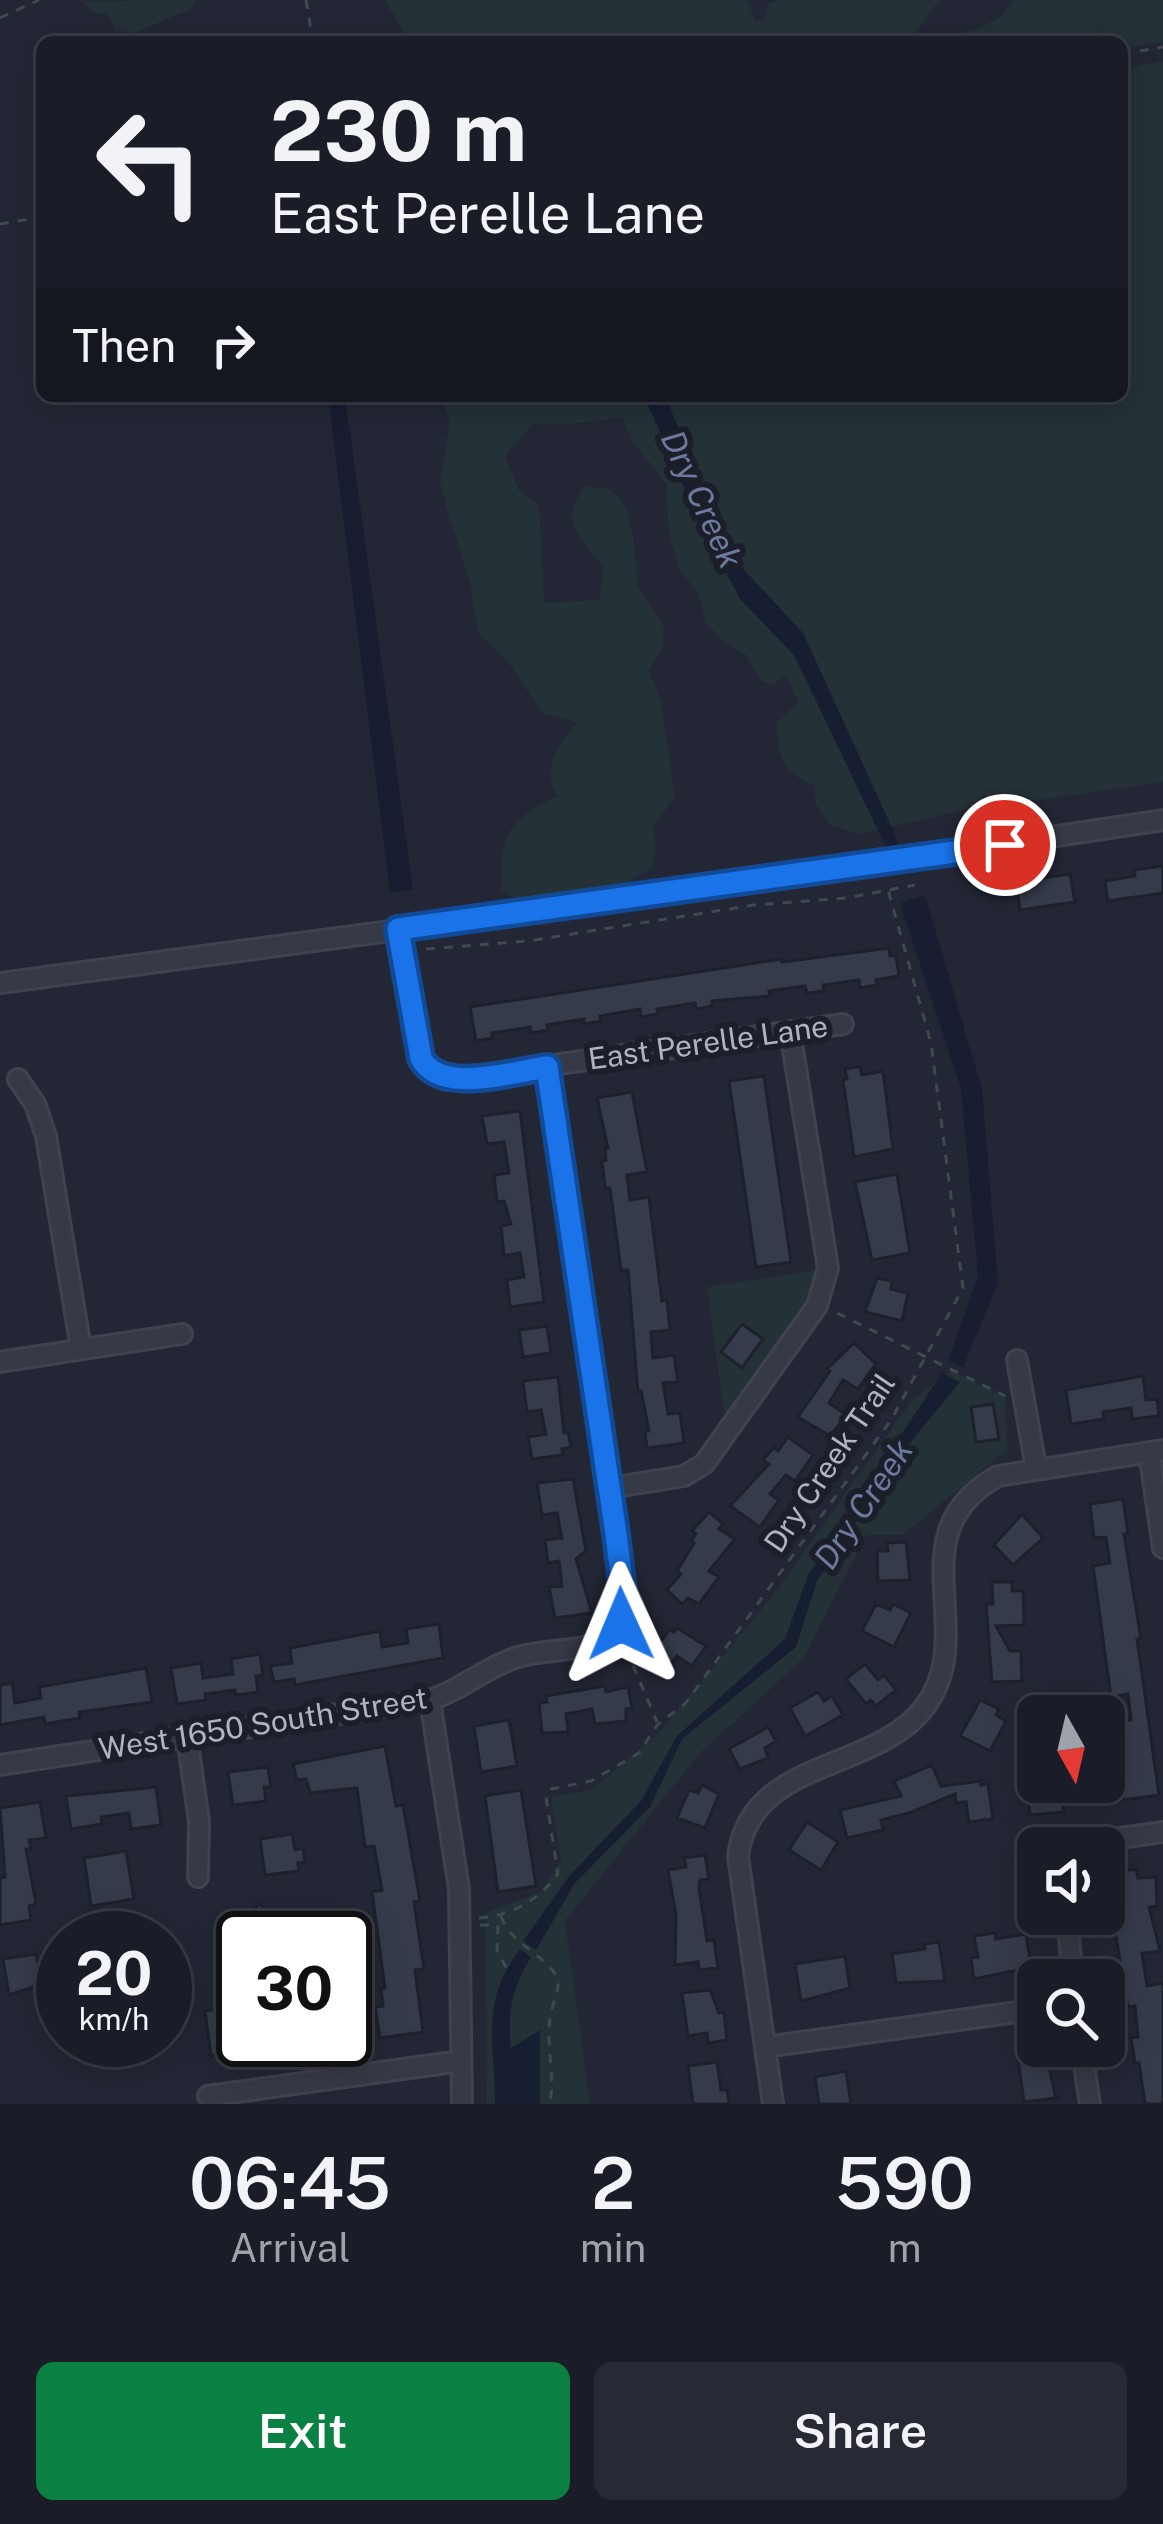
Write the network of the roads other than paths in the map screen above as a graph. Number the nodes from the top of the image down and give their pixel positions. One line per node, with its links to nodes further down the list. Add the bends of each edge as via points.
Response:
1 (1163, 820): 2 (street)
2 (398, 929): 3 (street); 6 (street, East Perelle Lane, via 421,1058 431,1073 452,1080)
3 (0, 983)
4 (844, 1024): 5 (street, East Perelle Lane)
5 (790, 1031): 6 (street, East Perelle Lane); 14 (street, via 825,1287 704,1464 684,1476)
6 (547, 1067): 14 (street)
7 (19, 1079): 9 (street, via 46,1136)
8 (182, 1334): 9 (street)
9 (81, 1349): 11 (street)
10 (1017, 1360): 13 (street)
11 (0, 1362)
12 (1156, 1451): 13 (street); 15 (street)
13 (1036, 1468): 23 (street, via 998,1476 959,1505 945,1538 944,1660 922,1710 898,1733 756,1806 741,1838)
14 (610, 1488): 16 (street, West 1650 South Street, via 625,1608 620,1641 517,1657)
15 (1163, 1548)
16 (430, 1700): 17 (street, West 1650 South Street); 24 (street, via 459,1889)
17 (187, 1737): 18 (street, West 1650 South Street); 21 (street)
18 (0, 1765)
19 (1163, 1832): 20 (street)
20 (1125, 1838)
21 (198, 1877)
22 (1017, 2012): 23 (street)
23 (765, 2047): 28 (street)
24 (461, 2061): 26 (street); 27 (street)
25 (1084, 2067): 29 (street)
26 (208, 2096)
27 (462, 2104)
28 (773, 2104)
29 (1090, 2104)

